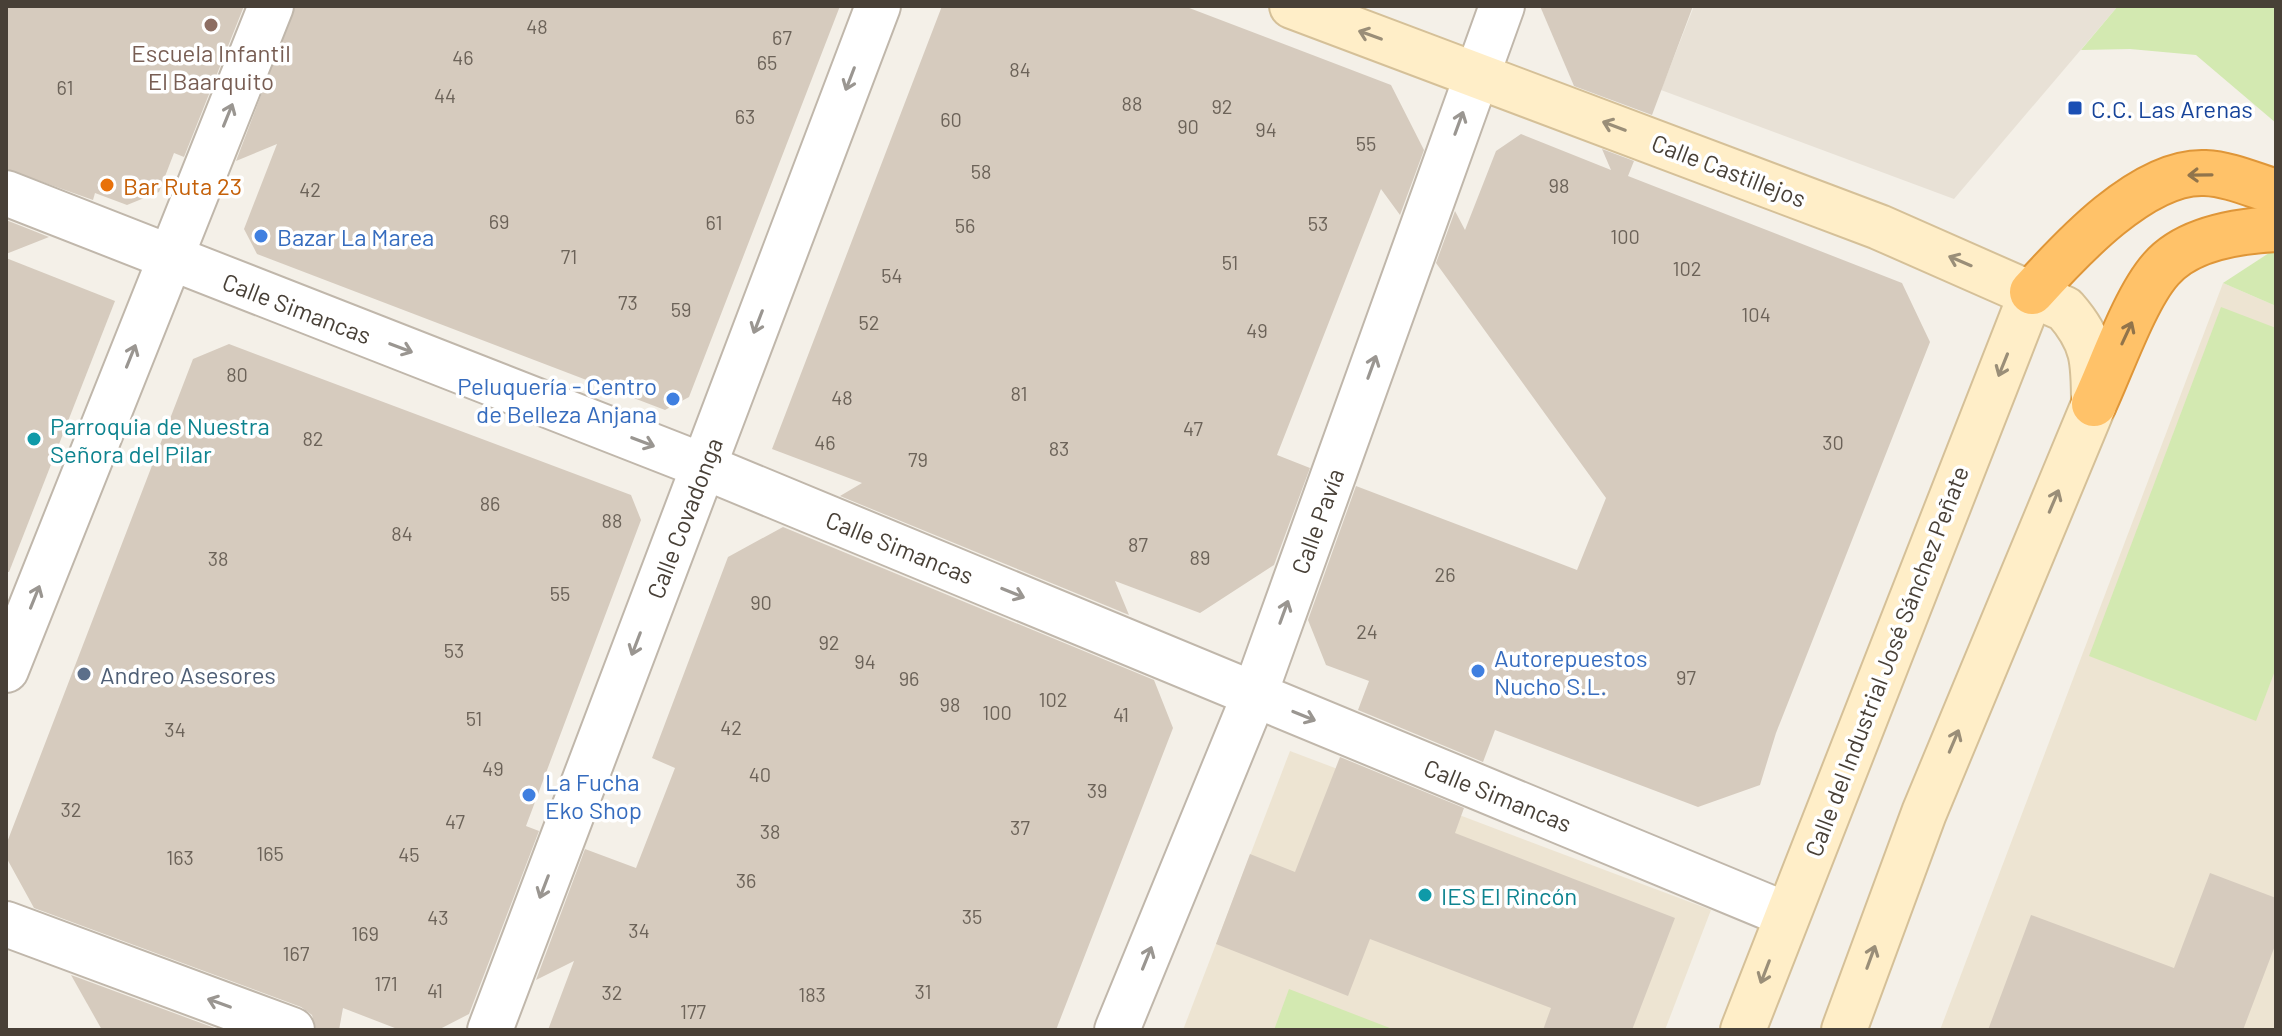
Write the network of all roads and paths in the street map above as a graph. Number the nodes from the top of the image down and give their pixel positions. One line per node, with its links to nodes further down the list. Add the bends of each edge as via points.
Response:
1 (271, 6): 9 (street, one-way to 1)
2 (878, 6): 12 (street, Calle Covadonga, one-way to 12)
3 (1292, 6): 5 (street, Calle Castillejos, one-way to 3)
4 (1502, 6): 5 (street, Calle Pavía)
5 (1477, 74): 10 (street, Calle Castillejos, one-way to 5, via 1879,227); 14 (street, Calle Pavía, one-way to 5)
6 (2276, 192): 10 (highway, one-way to 10, via 2204,173 2178,177 2116,211)
7 (6, 193): 9 (street, Calle Simancas)
8 (2276, 229): 11 (highway, one-way to 8, via 2161,269 2199,244)
9 (171, 259): 12 (street, Calle Simancas, one-way to 12); 13 (street, one-way to 9)
10 (2032, 292): 11 (street, Calle Castillejos, via 2065,309 2085,332 2094,362); 15 (street, Calle del Industrial José Sánchez Peñate, one-way to 15)
11 (2094, 404): 21 (street, one-way to 11, via 1924,813)
12 (703, 466): 14 (street, Calle Simancas, one-way to 14); 18 (street, Calle Covadonga, one-way to 18)
13 (6, 670)
14 (1254, 696): 15 (street, Calle Simancas, one-way to 15); 19 (street, Calle Pavía, one-way to 14)
15 (1787, 915): 20 (street, Calle del Industrial José Sánchez Peñate, one-way to 20)
16 (6, 924): 17 (street, one-way to 16)
17 (292, 1030)
18 (490, 1030)
19 (1117, 1030)
20 (1743, 1030)
21 (1844, 1030)

